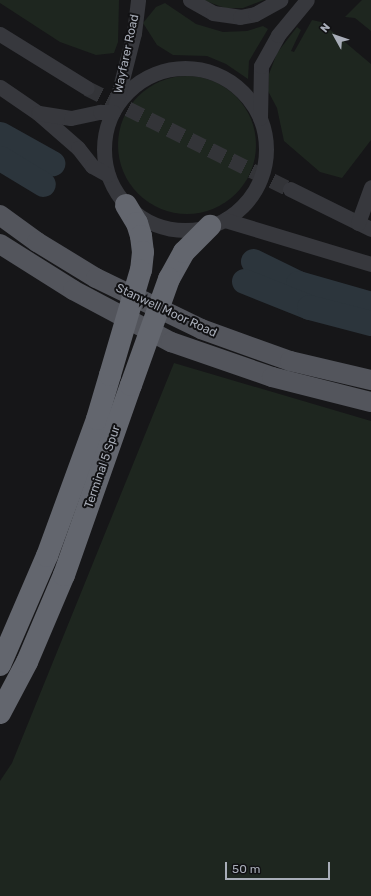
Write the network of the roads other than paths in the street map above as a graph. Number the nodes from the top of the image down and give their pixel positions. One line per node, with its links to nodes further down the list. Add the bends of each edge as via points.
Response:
1 (138, 0): 8 (street, Wayfarer Road, via 134,34)
2 (190, 0): 3 (street, via 213,13 240,17 255,14)
3 (280, 0)
4 (307, 0): 10 (street, via 278,36 261,66)
5 (0, 34): 7 (street)
6 (0, 87): 9 (street)
7 (87, 88)
8 (114, 110): 9 (street, via 71,118); 10 (street, via 137,84 151,76 165,71 196,69 216,75 234,85 249,101); 11 (street, Wayfarer Road, via 105,133 104,154)
9 (38, 113): 11 (street, via 78,148 92,166)
10 (260, 119): 16 (street, via 266,147 261,176 247,201)
11 (108, 175): 14 (street)
12 (371, 187): 17 (street)
13 (290, 189): 17 (street)
14 (126, 205): 16 (street, via 140,217 168,228 192,230); 22 (highway, Terminal 5 Spur, bridge, via 137,223 141,236 141,270 97,419 47,556)
15 (0, 215): 20 (main road, Stanwell Moor Road, via 37,242 96,278 201,330 290,360)
16 (218, 223): 19 (street); 23 (highway, Terminal 5 Spur, bridge, via 184,252 169,279 64,575 27,662)
17 (364, 226)
18 (0, 244): 21 (main road, Stanwell Moor Road, via 73,290 171,342 272,377)
19 (371, 264)
20 (371, 380)
21 (371, 402)
22 (0, 665)
23 (0, 713)

